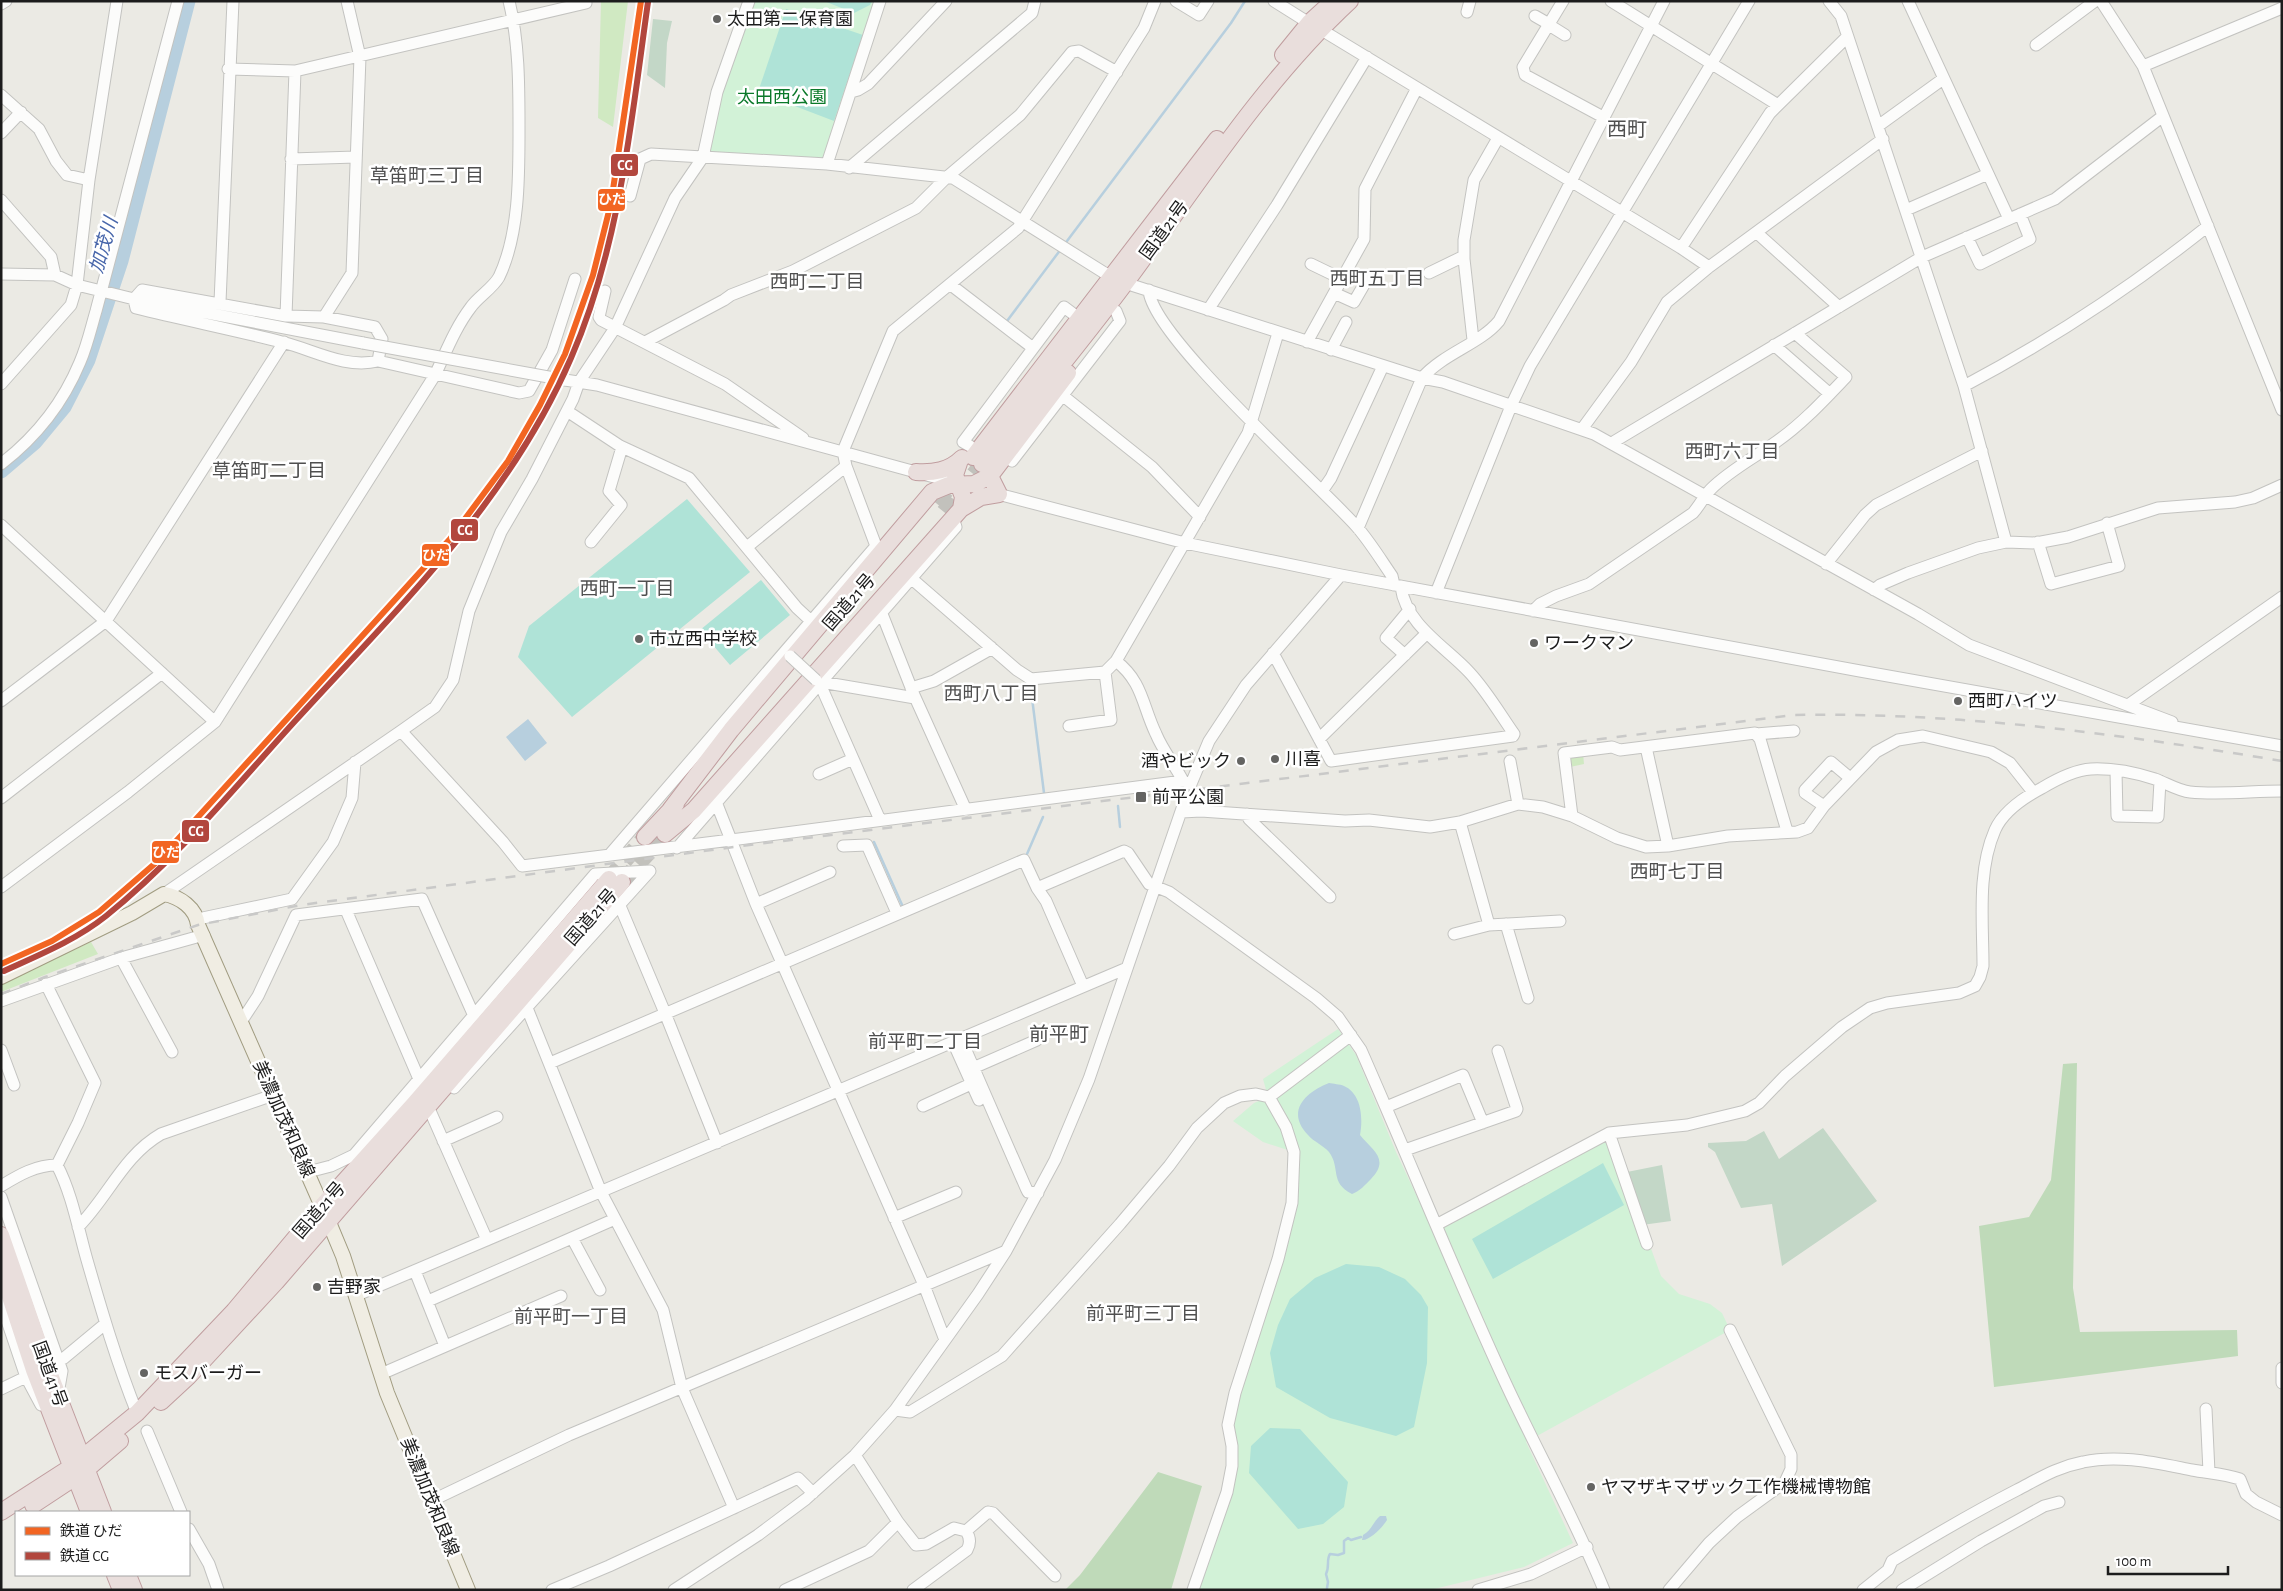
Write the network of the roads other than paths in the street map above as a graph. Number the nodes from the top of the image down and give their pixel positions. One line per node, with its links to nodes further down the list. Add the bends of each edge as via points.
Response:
1 (5, 1): 26 (street)
2 (117, 1): 62 (street)
3 (178, 1): 87 (street)
4 (233, 1): 40 (street)
5 (347, 1): 36 (street)
6 (509, 1): 29 (street)
7 (748, 1): 56 (street, via 717,92)
8 (880, 1): 45 (street)
9 (946, 1): 45 (street, via 868,84)
10 (1036, 1): 59 (street, via 1032,13)
11 (1155, 1): 42 (street, via 1144,28)
12 (1176, 1): 13 (street, via 1199,15)
13 (1208, 1)
14 (1274, 1): 31 (street)
15 (1333, 1): 31 (highway, 国道21号)
16 (1350, 1): 31 (highway, 国道21号)
17 (1564, 1): 30 (street)
18 (1664, 1): 32 (street)
19 (1749, 1): 38 (street)
20 (1829, 1): 34 (street, via 1841,16)
21 (1908, 1): 43 (street)
22 (2095, 1): 35 (street)
23 (2101, 1): 39 (street)
24 (586, 3): 29 (street)
25 (1617, 3): 32 (street)
26 (1, 4)
27 (2282, 8): 39 (street)
28 (1535, 16): 30 (street)
29 (514, 21): 36 (street); 111 (street, via 519,94 519,182 512,232 498,278 471,307)
30 (1549, 25): 33 (street); 50 (street, via 1523,67 1525,76)
31 (1315, 26): 37 (street); 84 (highway, 国道21号); 84 (highway, 国道21号, via 1179,188 1155,207)
32 (1651, 28): 38 (street); 50 (street)
33 (1565, 35)
34 (1847, 37): 47 (street); 51 (street)
35 (2036, 45)
36 (360, 57): 41 (street); 55 (street)
37 (1366, 57): 44 (street); 93 (street, via 1277,205)
38 (1712, 65): 47 (street); 67 (street)
39 (2143, 66): 49 (street)
40 (228, 69): 41 (street); 91 (street)
41 (295, 71): 57 (street)
42 (1117, 72): 61 (street, via 1079,51 1072,52 1020,115); 69 (street)
43 (1943, 79): 51 (street); 60 (street)
44 (1417, 88): 53 (street); 83 (street, via 1365,189 1364,239)
45 (851, 92): 58 (street)
46 (1, 95): 48 (street)
47 (1778, 106): 73 (street, via 1770,113)
48 (21, 112): 52 (street); 62 (street, via 39,129 67,175)
49 (2163, 116): 68 (street, via 2055,199); 70 (street)
50 (1603, 117): 63 (street)
51 (1878, 126): 54 (street)
52 (1, 133)
53 (1498, 138): 63 (street); 74 (street, via 1474,180)
54 (1883, 140): 66 (street); 71 (street)
55 (356, 157): 57 (street); 97 (street, via 352,272)
56 (703, 157): 58 (street); 64 (street, via 651,154 640,159); 99 (street, via 675,198)
57 (292, 159): 96 (street)
58 (827, 164): 59 (street)
59 (849, 168): 61 (street)
60 (1988, 174): 66 (street); 68 (street)
61 (947, 177): 69 (street, via 954,178); 104 (street, via 916,208 793,271 731,295)
62 (89, 180): 85 (street)
63 (1571, 181): 67 (street); 102 (street, via 1499,321 1492,330)
64 (630, 196)
65 (1, 200): 80 (street, via 51,257)
66 (1906, 210): 75 (street)
67 (1622, 214): 73 (street); 118 (street, via 1530,366)
68 (2015, 217): 72 (street); 72 (street, via 2030,239 1980,264)
69 (1022, 220): 84 (street); 86 (street, via 1018,228)
70 (2208, 226): 115 (street, via 2092,312); 119 (street)
71 (1756, 233): 77 (street); 92 (street)
72 (1967, 237): 75 (street)
73 (1681, 248): 77 (street)
74 (1464, 256): 78 (street); 102 (street)
75 (1922, 257): 92 (street); 115 (street)
76 (1312, 264): 83 (street)
77 (1709, 267): 122 (street, via 1667,302 1630,362)
78 (1429, 273)
79 (1, 274): 80 (street)
80 (55, 275): 85 (street)
81 (1369, 276): 89 (street, via 1354,302)
82 (575, 279): 111 (street, via 552,350 529,392 520,393)
83 (1342, 279): 89 (street)
84 (1125, 281): 93 (street); 94 (highway); 95 (highway); 121 (street, via 1149,298 1178,341 1231,402); 129 (highway, 国道21号)
85 (77, 285): 87 (street); 114 (street, via 71,305)
86 (951, 285): 107 (street); 127 (street, via 893,331)
87 (103, 291): 90 (street); 130 (street, via 80,362 58,405 37,431)
88 (605, 291): 99 (street, via 599,317)
89 (1334, 293): 105 (street)
90 (131, 298): 91 (street, via 142,290); 103 (street, via 136,308); 113 (street, bridge)
91 (220, 302): 96 (street)
92 (1839, 307): 101 (street)
93 (1208, 310): 100 (street)
94 (1116, 311): 116 (street, via 1120,321); 128 (highway)
95 (1072, 312): 107 (street, via 1064,307); 129 (highway)
96 (286, 316): 97 (street)
97 (324, 317): 109 (street, via 375,327 382,339)
98 (1346, 322): 108 (street)
99 (615, 328): 104 (street); 113 (street)
100 (1278, 333): 105 (street); 121 (street)
101 (1795, 333): 106 (street); 117 (street, via 1846,377)
102 (1473, 340): 112 (street, via 1432,366)
103 (284, 342): 109 (street, via 349,363); 158 (street)
104 (645, 342): 123 (street, via 726,384)
105 (1307, 342): 108 (street)
106 (1774, 345): 117 (street); 124 (street)
107 (1033, 348): 129 (street, via 963,442)
108 (1332, 350): 110 (street)
109 (378, 361): 111 (street)
110 (1383, 366): 112 (street); 135 (street)
111 (435, 375): 172 (street)
112 (1422, 378): 118 (street); 142 (street)
113 (579, 382): 120 (street); 123 (street)
114 (1, 384)
115 (1964, 386): 126 (street)
116 (1062, 394): 128 (street, via 1012,461); 139 (street, via 1152,466)
117 (1830, 394): 137 (street, via 1777,442 1730,473)
118 (1511, 406): 122 (street); 153 (street)
119 (2282, 410)
120 (567, 412): 125 (street); 174 (street, via 492,551 469,611 453,680 435,707)
121 (1252, 421): 135 (street); 139 (street)
122 (1582, 429): 124 (street)
123 (812, 444): 127 (street)
124 (1613, 444): 137 (street)
125 (622, 447): 143 (street, via 609,491 621,505); 147 (street, via 690,478)
126 (1982, 451): 144 (street); 148 (street, via 1876,505)
127 (843, 452): 131 (street); 132 (street)
128 (1004, 456): 129 (highway)
129 (975, 461): 132 (highway, via 932,472); 133 (highway, via 955,476); 133 (highway, via 974,484); 136 (highway)
130 (1, 464)
131 (846, 466): 147 (street); 159 (street, via 876,546)
132 (916, 472): 133 (street); 138 (highway, via 926,480)
133 (958, 483): 136 (street); 138 (highway); 138 (highway, via 963,497)
134 (2282, 485): 140 (street, via 2254,498 2158,508)
135 (1322, 491): 142 (street)
136 (999, 494): 138 (highway); 146 (street)
137 (1705, 496): 148 (street); 156 (street, via 1693,513 1589,584 1556,596)
138 (945, 507): 138 (highway, via 694,810 657,837 670,810 730,730); 150 (street, via 956,527)
139 (1200, 517): 146 (street)
140 (2107, 523): 145 (street, via 2068,537); 145 (street, via 2119,566 2050,584)
141 (1, 525): 158 (street)
142 (1358, 528): 151 (street)
143 (591, 542)
144 (2006, 542): 145 (street); 152 (street, via 1978,548 1908,573)
145 (2038, 542)
146 (1186, 543): 149 (street); 165 (street)
147 (747, 547): 159 (street)
148 (1826, 564): 152 (street)
149 (1341, 576): 151 (street); 162 (street)
150 (912, 579): 157 (street); 161 (street)
151 (1398, 586): 153 (street); 155 (street)
152 (1874, 590): 171 (street, via 1969,646)
153 (1436, 593): 156 (street)
154 (2282, 597): 171 (street)
155 (1410, 608): 160 (street); 164 (street, via 1386,638)
156 (1533, 611): 176 (street)
157 (882, 614): 168 (street); 169 (street)
158 (106, 621): 167 (street); 170 (street)
159 (811, 621): 163 (street)
160 (1426, 634): 164 (street); 178 (street, via 1470,672 1513,736 1331,760)
161 (991, 646): 166 (street, via 1031,679); 169 (street)
162 (1273, 653): 178 (street); 188 (street, via 1227,711)
163 (787, 654): 168 (street, bridge); 206 (street)
164 (1405, 655): 178 (street)
165 (1116, 661): 166 (street); 188 (street, via 1136,681 1156,735)
166 (1105, 672): 173 (street, via 1111,720)
167 (162, 673): 172 (street); 191 (street)
168 (820, 681): 169 (street); 181 (street); 192 (street)
169 (913, 693): 195 (street)
170 (1, 701)
171 (2128, 706): 176 (street)
172 (215, 722): 208 (street)
173 (1069, 726)
174 (401, 731): 182 (street); 206 (street, via 504,842 522,866)
175 (1794, 731): 177 (street)
176 (2193, 731): 179 (street)
177 (1756, 734): 180 (street); 201 (street)
178 (1318, 739)
179 (2282, 746)
180 (1646, 747): 198 (street, via 1564,753); 204 (street)
181 (853, 759): 185 (street); 199 (street)
182 (356, 762): 211 (street); 217 (street, via 352,798 333,842 292,899)
183 (1510, 762): 193 (street)
184 (2116, 771): 187 (street); 187 (street, via 2117,816 2158,817); 190 (street, via 2091,769 2074,772)
185 (819, 774)
186 (1850, 778): 190 (street, via 1883,747 1898,740 1923,736 1991,752 2010,763); 194 (street); 194 (street, via 1831,762 1824,769 1805,790)
187 (2160, 781): 189 (street, via 2189,792)
188 (1187, 782): 195 (street); 196 (street)
189 (2282, 791)
190 (2033, 792): 255 (street, via 2006,814 1995,829 1989,847 1983,889 1983,966 1975,986 1960,993 1870,1008 1842,1027 1759,1103 1745,1111 1687,1125)
191 (1, 798)
192 (716, 802): 202 (street); 205 (street)
193 (1518, 804): 198 (street); 200 (street)
194 (1824, 806): 201 (street, via 1808,828)
195 (966, 810): 199 (street)
196 (1182, 812): 197 (street); 209 (street)
197 (1247, 814): 200 (street, via 1369,820 1430,827); 212 (street)
198 (1572, 816): 204 (street, via 1617,838 1646,847)
199 (880, 820): 202 (street)
200 (1460, 822): 220 (street)
201 (1787, 831): 204 (street)
202 (731, 840): 205 (street); 213 (street)
203 (843, 846): 216 (street, via 867,845)
204 (1668, 846)
205 (677, 848): 206 (street)
206 (611, 853)
207 (830, 872): 213 (street)
208 (1, 887)
209 (1155, 887): 210 (street, via 1149,884 1124,851); 225 (street); 235 (street, via 1169,892 1303,988 1338,1017)
210 (1037, 888): 216 (street, via 1024,860); 228 (street, via 1046,901)
211 (164, 894): 217 (main road, 美濃加茂和良線, via 178,896); 226 (main road)
212 (1330, 897)
213 (756, 904): 224 (street)
214 (620, 906): 231 (street); 232 (street); 233 (street, via 650,871 595,874)
215 (346, 910): 233 (street, via 424,900); 234 (street, via 296,915 258,996); 243 (street)
216 (897, 913): 224 (street)
217 (198, 920): 222 (main road, 美濃加茂和良線)
218 (1560, 921): 219 (street)
219 (1506, 924): 220 (street); 229 (street)
220 (1489, 925): 221 (street)
221 (1454, 934)
222 (204, 935): 223 (street); 234 (main road, 美濃加茂和良線)
223 (121, 958): 227 (street); 240 (street)
224 (782, 963): 232 (street); 246 (street)
225 (1127, 968): 228 (street); 264 (street, via 1089,1079)
226 (1, 977)
227 (46, 984): 230 (street); 259 (street, via 94,1083)
228 (1083, 986): 236 (street)
229 (1528, 998)
230 (1, 1001)
231 (527, 1008): 241 (street); 252 (street)
232 (665, 1012): 241 (street); 257 (street)
233 (474, 1016): 243 (street)
234 (242, 1022): 247 (main road, 美濃加茂和良線)
235 (1351, 1035): 248 (street); 251 (street, via 1362,1050)
236 (957, 1040): 242 (street); 244 (street); 246 (street)
237 (1037, 1040): 242 (street)
238 (1, 1050): 245 (street)
239 (1498, 1051): 254 (street, via 1517,1109)
240 (172, 1052)
241 (550, 1063): 262 (street)
242 (973, 1068): 264 (street, via 1028,1192)
243 (419, 1080): 260 (street, via 354,1155)
244 (971, 1084): 249 (street); 250 (street)
245 (14, 1085)
246 (838, 1092): 257 (street); 267 (street)
247 (273, 1095): 260 (main road, 美濃加茂和良線); 270 (street, via 161,1134 146,1143 117,1174)
248 (1268, 1097): 297 (street, via 1256,1094 1240,1096 1224,1103 1197,1128 1126,1217 1002,1356 910,1412); 330 (street, via 1286,1127 1294,1152 1292,1203 1278,1259 1235,1393 1228,1425 1232,1466 1227,1492)
249 (979, 1100)
250 (923, 1106)
251 (1386, 1107): 254 (street, via 1463,1075); 258 (street)
252 (429, 1111): 256 (street); 266 (highway, 国道21号); 266 (highway, 国道21号, via 616,881 414,1104)
253 (497, 1118): 256 (street)
254 (1482, 1124): 258 (street)
255 (1609, 1133): 269 (street); 274 (street)
256 (443, 1141): 273 (street)
257 (717, 1143): 262 (street)
258 (1405, 1150): 269 (street)
259 (57, 1165): 261 (street, via 45,1165 22,1173); 270 (street)
260 (308, 1172): 266 (main road, 美濃加茂和良線)
261 (1, 1186)
262 (602, 1192): 268 (street); 273 (street)
263 (956, 1192): 267 (street)
264 (1038, 1193): 275 (street)
265 (1, 1197): 288 (street)
266 (325, 1213): 280 (main road, 美濃加茂和良線); 298 (highway, 国道21号); 301 (highway, 国道21号, via 276,1282 188,1377)
267 (894, 1218): 278 (street)
268 (615, 1219): 272 (street); 293 (street, via 663,1310)
269 (1436, 1225): 318 (street, via 1507,1386)
270 (78, 1228): 284 (street)
271 (1, 1235): 295 (highway, 国道41号)
272 (572, 1238): 279 (street); 282 (street)
273 (487, 1240): 277 (street)
274 (1647, 1244)
275 (1006, 1251): 278 (street); 286 (street)
276 (1, 1269): 290 (highway, 国道41号)
277 (415, 1271): 280 (street); 282 (street)
278 (924, 1285): 286 (street); 293 (street)
279 (600, 1290)
280 (355, 1296): 291 (main road, 美濃加茂和良線)
281 (561, 1296): 287 (street)
282 (428, 1301): 287 (street)
283 (1, 1303): 290 (street)
284 (105, 1324): 288 (street); 298 (street)
285 (1730, 1330): 333 (street, via 1791,1454 1791,1469 1785,1482 1737,1517 1709,1543)
286 (945, 1340): 297 (street)
287 (445, 1346): 291 (street)
288 (58, 1361): 295 (street, via 62,1376)
289 (2282, 1368): 292 (street)
290 (30, 1374): 294 (street); 301 (highway, 国道41号)
291 (381, 1374): 304 (main road, 美濃加茂和良線)
292 (2282, 1383)
293 (682, 1388): 304 (street, via 569,1435); 306 (street)
294 (1, 1389)
295 (58, 1394): 301 (highway, 国道41号)
296 (2206, 1409): 302 (street)
297 (895, 1410): 300 (street)
298 (137, 1414): 301 (highway, 国道21号)
299 (146, 1431): 310 (street)
300 (855, 1455): 303 (street); 314 (street)
301 (79, 1468): 307 (highway, 国道21号); 308 (highway, 国道41号); 309 (highway, 国道41号); 311 (highway, 国道21号)
302 (2209, 1472): 312 (street, via 2240,1479 2246,1494); 334 (street, via 2120,1459 2084,1461 2054,1470 1892,1561 1888,1570)
303 (812, 1493): 306 (street, via 798,1478); 327 (street, via 758,1535)
304 (433, 1500): 325 (main road, 美濃加茂和良線)
305 (2059, 1502): 335 (street, via 2044,1506 1981,1541)
306 (734, 1508): 326 (street)
307 (23, 1511)
308 (89, 1511)
309 (102, 1511)
310 (182, 1511)
311 (1, 1512)
312 (2282, 1515)
313 (15, 1516): 315 (highway)
314 (898, 1522): 317 (street, via 916,1545 954,1528); 328 (street, via 869,1551)
315 (1, 1524)
316 (190, 1531): 324 (street, via 209,1564)
317 (966, 1531): 321 (street, via 988,1512 993,1513); 329 (street, via 970,1542 967,1550)
318 (1587, 1547): 331 (street, via 1531,1574); 332 (street)
319 (115, 1576): 322 (highway)
320 (128, 1576): 323 (highway)
321 (1055, 1576)
322 (121, 1590)
323 (134, 1590)
324 (218, 1590)
325 (468, 1590)
326 (552, 1590)
327 (674, 1590)
328 (785, 1590)
329 (913, 1590)
330 (1193, 1590)
331 (1478, 1590)
332 (1604, 1590)
333 (1669, 1590)
334 (1863, 1590)
335 (1902, 1590)

